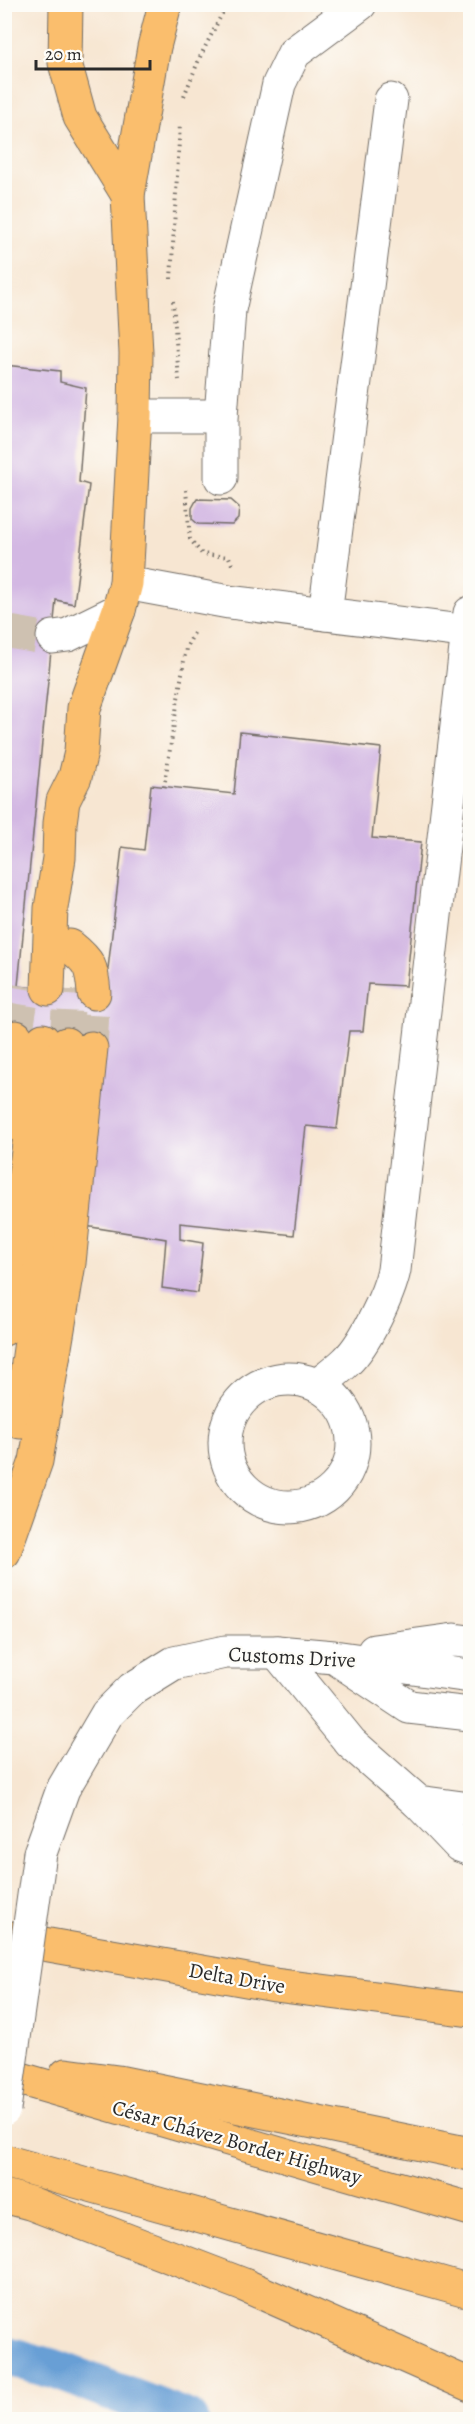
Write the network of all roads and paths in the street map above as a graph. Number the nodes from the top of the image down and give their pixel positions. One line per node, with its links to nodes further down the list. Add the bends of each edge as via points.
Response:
1 (66, 4): 5 (main road, via 65,63 80,117)
2 (165, 4): 5 (main road)
3 (360, 4): 7 (lane, via 294,53 279,84 229,310)
4 (391, 100): 10 (lane)
5 (128, 195): 6 (main road)
6 (135, 416): 7 (lane); 9 (main road)
7 (221, 416): 8 (lane)
8 (221, 478)
9 (122, 596): 10 (lane, via 229,602); 12 (lane, via 68,635); 14 (main road, via 84,708 81,752 63,801)
10 (325, 614): 11 (lane)
11 (470, 626): 13 (lane)
12 (53, 637)
13 (459, 819): 18 (lane, via 391,1286 349,1360)
14 (51, 908): 14 (main road, via 59,990 70,946)
15 (54, 1042): 16 (main road); 17 (main road); 19 (main road, via 50,1202 23,1405); 20 (main road, via 69,1263 36,1461)
16 (4, 1126)
17 (4, 1329)
18 (318, 1385)
19 (4, 1510)
20 (4, 1552)
21 (471, 1642): 23 (lane, via 454,1640)
22 (277, 1652): 23 (lane, Customs Drive); 28 (lane, via 351,1743); 35 (lane, Customs Drive, bridge, via 225,1652 174,1663 132,1689 107,1714 63,1789 40,1853)
23 (334, 1657): 24 (lane, Customs Drive); 25 (lane)
24 (471, 1676)
25 (409, 1707): 26 (lane); 27 (lane)
26 (471, 1714)
27 (471, 1737)
28 (418, 1802): 29 (lane); 30 (lane, via 459,1845)
29 (471, 1809)
30 (471, 1849)
31 (4, 1937): 32 (main road, Delta Drive, via 275,1985)
32 (471, 2010)
33 (4, 2067): 36 (main road, via 118,2082)
34 (4, 2074): 39 (main road, César Chávez Border Highway)
35 (4, 2109)
36 (471, 2154)
37 (4, 2161): 40 (main road)
38 (4, 2196): 41 (main road, via 244,2285)
39 (471, 2209)
40 (471, 2291)
41 (471, 2385)

